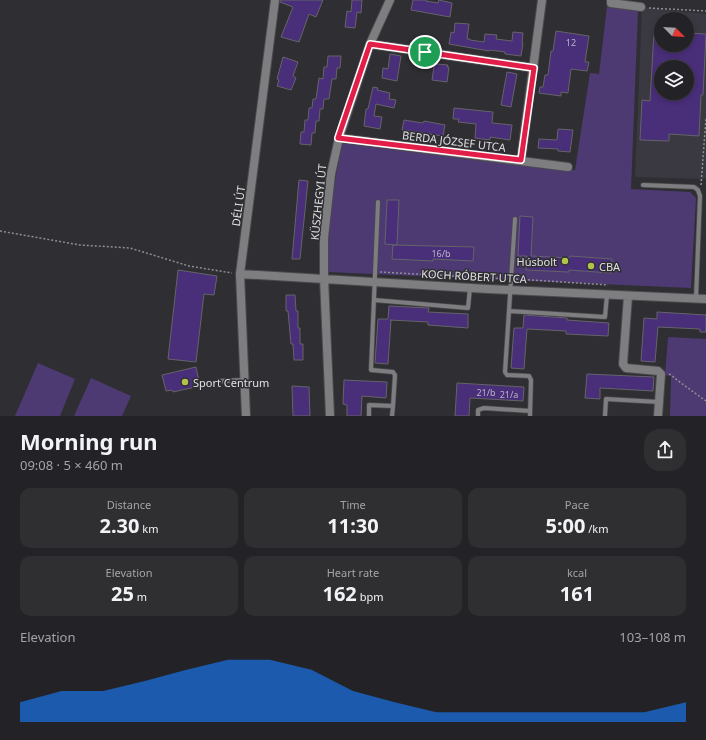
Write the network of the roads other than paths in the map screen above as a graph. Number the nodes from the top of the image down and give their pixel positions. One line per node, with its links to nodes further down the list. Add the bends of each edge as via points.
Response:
1 (275, 0): 14 (street, DÉLI ÚT)
2 (390, 0): 6 (street, KÜSZHEGYI ÚT)
3 (542, 0): 7 (street)
4 (611, 0): 5 (street, via 611,4)
5 (641, 8)
6 (370, 44): 7 (street); 8 (street, KÜSZHEGYI ÚT)
7 (534, 68): 9 (street)
8 (338, 138): 9 (street, BERDA JÓZSEF UTCA); 15 (street, KÜSZHEGYI ÚT, via 324,238)
9 (521, 160): 10 (street, BERDA JÓZSEF UTCA)
10 (568, 167)
11 (643, 185): 21 (lane, via 694,187 698,190 700,196)
12 (378, 202): 16 (lane)
13 (514, 219): 18 (lane)
14 (240, 274): 15 (street, KOCH RÓBERT UTCA); 25 (street, DÉLI ÚT)
15 (324, 278): 16 (street, KOCH RÓBERT UTCA); 31 (street, KÜSZHEGYI ÚT)
16 (375, 281): 17 (street, KOCH RÓBERT UTCA); 23 (lane)
17 (470, 288): 18 (street, KOCH RÓBERT UTCA); 23 (lane, via 468,308)
18 (510, 289): 19 (street, KOCH RÓBERT UTCA); 24 (lane)
19 (607, 295): 20 (street, KOCH RÓBERT UTCA); 24 (lane, via 606,317)
20 (628, 296): 21 (street, KOCH RÓBERT UTCA); 27 (street, via 623,364 626,368 658,371 661,374)
21 (696, 298): 22 (street, KOCH RÓBERT UTCA)
22 (706, 298)
23 (374, 300): 28 (lane, via 370,370 393,372 395,375)
24 (509, 311): 29 (lane, via 505,372 507,375 529,376)
25 (244, 380): 26 (lane); 30 (street, DÉLI ÚT)
26 (220, 381)
27 (659, 402): 36 (lane, via 606,399); 37 (street)
28 (393, 406): 32 (lane, via 369,405); 33 (lane)
29 (530, 411): 34 (lane, via 484,408 478,410); 35 (lane)
30 (246, 416)
31 (330, 416)
32 (369, 416)
33 (392, 416)
34 (478, 416)
35 (530, 416)
36 (605, 416)
37 (658, 416)

